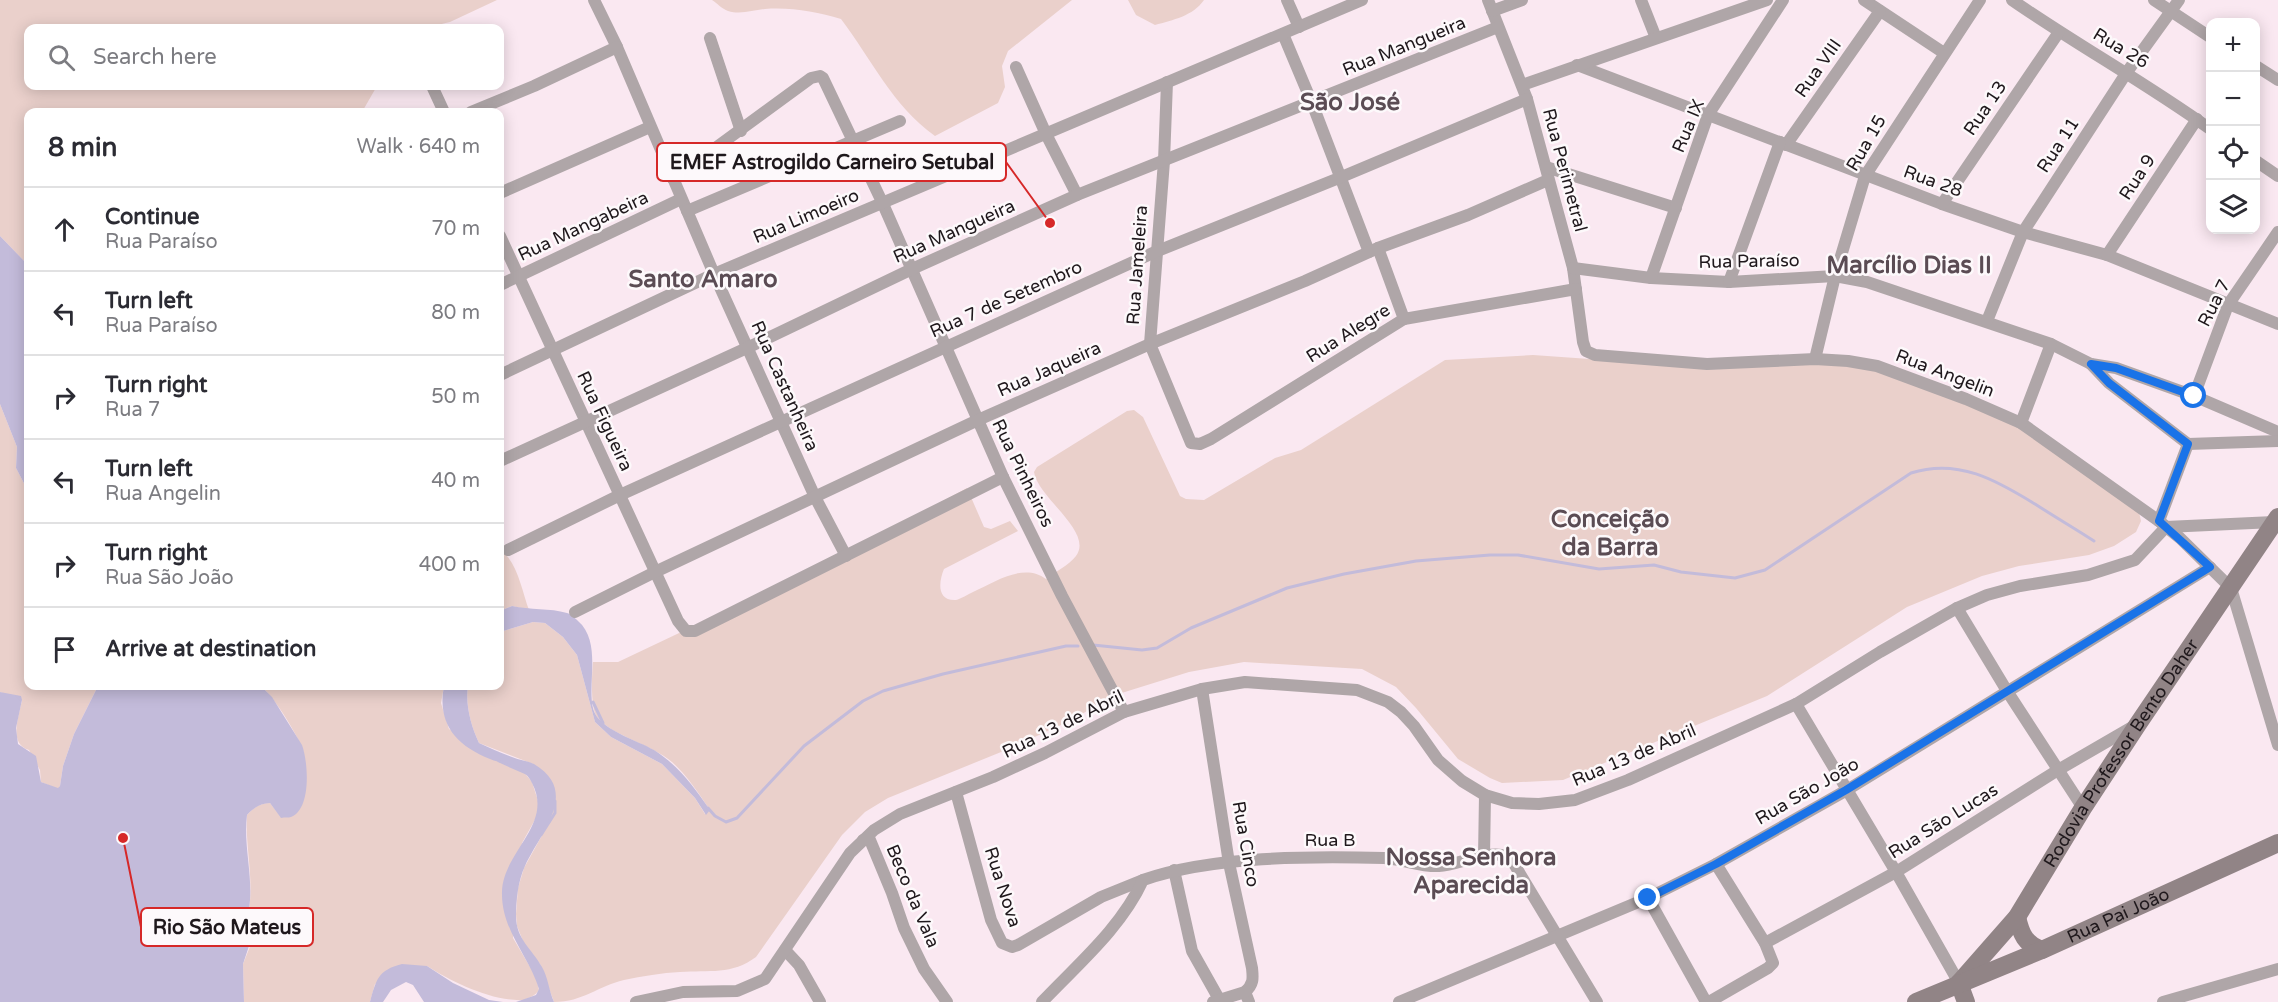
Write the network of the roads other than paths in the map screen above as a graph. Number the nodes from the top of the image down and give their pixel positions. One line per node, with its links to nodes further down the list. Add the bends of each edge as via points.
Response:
1 (594, 0): 23 (street, Rua Castanheira)
2 (1287, 0): 16 (street)
3 (1362, 0): 16 (street, Rua Limoeiro)
4 (1522, 0): 13 (street)
5 (1641, 0): 22 (street)
6 (1767, 0): 22 (street)
7 (1783, 0): 37 (street, Rua IX)
8 (1864, 0): 14 (street)
9 (1980, 0): 24 (street, Rua 15)
10 (2012, 0): 18 (street, Rua 26)
11 (2154, 0): 15 (street)
12 (2179, 0): 15 (street, Rua 11)
13 (1490, 5): 17 (street, Rua Perimetral)
14 (1880, 11): 24 (street); 45 (street, Rua VIII)
15 (2171, 12): 20 (street); 28 (street, Rua 11)
16 (1299, 27): 19 (street, Rua Limoeiro)
17 (1498, 27): 31 (street, Rua Perimetral); 34 (street, Rua Mangueira)
18 (2059, 32): 28 (street, Rua 26); 57 (street, Rua 13)
19 (1283, 34): 30 (street, Rua Limoeiro); 34 (street)
20 (2206, 34)
21 (710, 38): 42 (street)
22 (1656, 38): 25 (street)
23 (617, 47): 36 (street); 41 (street, Rua Castanheira)
24 (1944, 53): 49 (street, Rua 15)
25 (1577, 65): 31 (street); 37 (street, Rua 28)
26 (1016, 67): 43 (street)
27 (2260, 69): 29 (street)
28 (2127, 72): 38 (street, Rua 26); 60 (street, Rua 11)
29 (2278, 80)
30 (1167, 82): 43 (street, Rua Limoeiro); 46 (street, Rua Jameleira)
31 (1522, 85): 33 (street, Rua Perimetral)
32 (434, 90): 35 (street)
33 (1527, 99): 48 (street, Rua Perimetral); 51 (street, Rua 7 de Setembro)
34 (1312, 103): 46 (street, Rua Mangueira); 51 (street)
35 (442, 108)
36 (481, 108)
37 (1708, 115): 45 (street, Rua 28); 58 (street, Rua IX)
38 (2197, 119): 40 (street, Rua 26); 65 (street, Rua 9)
39 (900, 121): 44 (street)
40 (2207, 126)
41 (650, 127): 52 (street, Rua Castanheira); 53 (street)
42 (741, 131): 44 (street, Rua Pinheiros, via 811,78 820,76); 52 (street)
43 (1046, 134): 54 (street); 56 (street, Rua Limoeiro)
44 (855, 142): 56 (street, Rua Pinheiros); 59 (street)
45 (1783, 143): 49 (street, Rua 28); 72 (street, Rua VIII)
46 (1164, 161): 54 (street, Rua Mangueira); 64 (street, Rua Jameleira)
47 (2260, 164): 50 (street)
48 (1547, 173): 58 (street); 63 (street, Rua Jaqueira, via 1468,215); 66 (street, Rua Perimetral)
49 (1865, 176): 57 (street, Rua 28); 69 (street, Rua 15)
50 (2278, 176)
51 (1339, 178): 63 (street); 64 (street, Rua 7 de Setembro)
52 (673, 179): 55 (street, Rua Castanheira)
53 (504, 191)
54 (1077, 195): 67 (street, Rua Mangueira)
55 (681, 199): 59 (street, Rua Castanheira); 70 (street, Rua Mangabeira)
56 (883, 204): 67 (street, Rua Pinheiros); 68 (street, Rua Limoeiro)
57 (1942, 204): 60 (street, Rua 28)
58 (1676, 208): 71 (street, Rua IX)
59 (687, 211): 68 (street, Rua Castanheira)
60 (2023, 232): 65 (street, Rua 28); 77 (street, Rua 11)
61 (2278, 232): 75 (street, Rua 7)
62 (504, 245): 70 (street, Rua Figueira)
63 (1373, 250): 76 (street); 79 (street, Rua Jaqueira)
64 (1155, 252): 79 (street, Rua Jameleira); 82 (street, Rua 7 de Setembro)
65 (2107, 255): 75 (street, Rua 28)
66 (1572, 268): 71 (street, Rua Paraíso); 74 (street, Rua Perimetral)
67 (912, 269): 81 (street, Rua Mangueira); 82 (street, Rua Pinheiros)
68 (714, 274): 81 (street, Rua Castanheira); 83 (street, Rua Limoeiro)
69 (1835, 276): 72 (street, Rua Paraíso); 77 (street, Rua Paraíso, via 1894,289); 85 (street, Rua 15)
70 (518, 277): 73 (street, Rua Mangabeira); 83 (street, Rua Figueira)
71 (1652, 278): 72 (street, Rua Paraíso)
72 (1729, 282)
73 (504, 283)
74 (1576, 290): 76 (street, Rua Alegre); 84 (street, Rua Perimetral)
75 (2228, 305): 78 (street, Rua 28); 88 (street, Rua 7)
76 (1404, 319): 95 (street, Rua Alegre, via 1211,439 1200,444)
77 (1987, 321): 80 (street, Rua Paraíso)
78 (2278, 324)
79 (1150, 344): 89 (street, Rua Jaqueira); 95 (street, Rua Jameleira)
80 (2051, 344): 86 (street, Rua Paraíso); 92 (street)
81 (749, 347): 90 (street, Rua Mangueira); 91 (street, Rua Castanheira)
82 (945, 347): 89 (street, Rua Pinheiros); 91 (street, Rua 7 de Setembro)
83 (552, 350): 87 (street, Rua Limoeiro); 90 (street, Rua Figueira)
84 (1588, 353): 85 (street, Rua Angelin, via 1707,364)
85 (1815, 358): 92 (street, Rua Angelin, via 1898,372)
86 (2091, 364): 88 (street, Rua Paraíso, via 2116,368); 96 (street, Rua Paraíso, via 2109,383)
87 (504, 373)
88 (2194, 396): 93 (street, Rua Paraíso)
89 (978, 420): 98 (street, Rua Pinheiros); 100 (street, Rua Jaqueira)
90 (586, 421): 97 (street, Rua Mangueira); 99 (street, Rua Figueira)
91 (781, 421): 99 (street, Rua 7 de Setembro); 100 (street, Rua Castanheira)
92 (2021, 423): 102 (street, Rua Angelin)
93 (2278, 432)
94 (2278, 441): 96 (street)
95 (1191, 442)
96 (2188, 444): 102 (street)
97 (504, 459)
98 (1003, 477): 104 (street); 113 (street, Rua Pinheiros)
99 (620, 495): 103 (street, Rua 7 de Setembro); 106 (street, Rua Figueira)
100 (815, 497): 104 (street, Rua Castanheira); 106 (street, Rua Jaqueira)
101 (2276, 520): 102 (street); 107 (street, Rodovia Professor Bento Daher)
102 (2162, 524): 105 (street, Rua Angelin); 108 (street, Rua 13 de Abril, via 2139,557 2125,564 2088,575 2020,586)
103 (508, 550)
104 (846, 556): 106 (street, Rua Figueira, via 695,631 686,631 678,621)
105 (2210, 567): 107 (street, Rua Angelin); 111 (street, Rua São João)
106 (655, 572): 109 (street, Rua Jaqueira)
107 (2231, 588): 114 (street, Rodovia Professor Bento Daher); 115 (street)
108 (1957, 608): 111 (street); 112 (street, Rua 13 de Abril)
109 (575, 612)
110 (1202, 689): 113 (street, Rua 13 de Abril); 119 (street, Rua 13 de Abril, via 1245,681 1330,687 1374,695 1401,712 1438,760); 124 (street, Rua Cinco)
111 (2007, 691): 116 (street); 117 (street, Rua São João)
112 (1796, 704): 117 (street); 119 (street, Rua 13 de Abril, via 1575,800 1512,803)
113 (1124, 712): 118 (street, Rua 13 de Abril, via 1045,753)
114 (2138, 724): 116 (street, Rua São Lucas); 120 (street, Rodovia Professor Bento Daher)
115 (2278, 745)
116 (2058, 770): 120 (street); 127 (street, Rua São Lucas)
117 (1846, 790): 125 (street, Rua São João); 127 (street)
118 (956, 792): 121 (street, Rua 13 de Abril, via 900,814); 128 (street, Rua Nova, via 991,920 1002,943 1018,945 1101,897)
119 (1485, 795): 123 (street)
120 (2083, 808): 130 (street, Rodovia Professor Bento Daher)
121 (862, 840): 133 (street, Rua 13 de Abril); 143 (street, Beco da Vala, via 870,840 904,928 924,969)
122 (2278, 843): 134 (street, Rua Pai João)
123 (1484, 856): 124 (street, Rua B, via 1440,866 1384,858 1279,858); 131 (street, Rua B, via 1510,859)
124 (1229, 863): 126 (street, Rua B); 137 (street, Rua Cinco, via 1252,968 1253,980)
125 (1716, 864): 129 (street, Rua São João); 132 (street)
126 (1174, 870): 128 (street, Rua B); 139 (street, via 1192,951)
127 (1896, 872): 132 (street, Rua São Lucas); 136 (street)
128 (1143, 880): 144 (street, via 1117,924)
129 (1648, 898): 131 (street, Rua São João); 147 (street)
130 (2017, 917): 134 (street, via 2025,940); 136 (street, Rodovia Professor Bento Daher)
131 (1557, 934): 138 (street, Rua São João); 146 (street, Rua B)
132 (1765, 943): 147 (street, via 1773,963)
133 (785, 950): 141 (street, Rua 13 de Abril, via 765,979 737,991 683,992); 142 (street, via 799,965)
134 (2042, 950): 136 (street, Rua Pai João)
135 (2278, 969): 140 (street)
136 (1959, 983): 148 (street, Rua Pai João); 149 (street)
137 (1247, 997): 139 (street)
138 (1424, 997): 145 (street, Rua São João)
139 (1216, 1001)
140 (2168, 1001)
141 (636, 1002)
142 (820, 1002)
143 (947, 1002)
144 (1042, 1002)
145 (1399, 1002)
146 (1597, 1002)
147 (1708, 1002)
148 (1916, 1002)
149 (1966, 1002)

